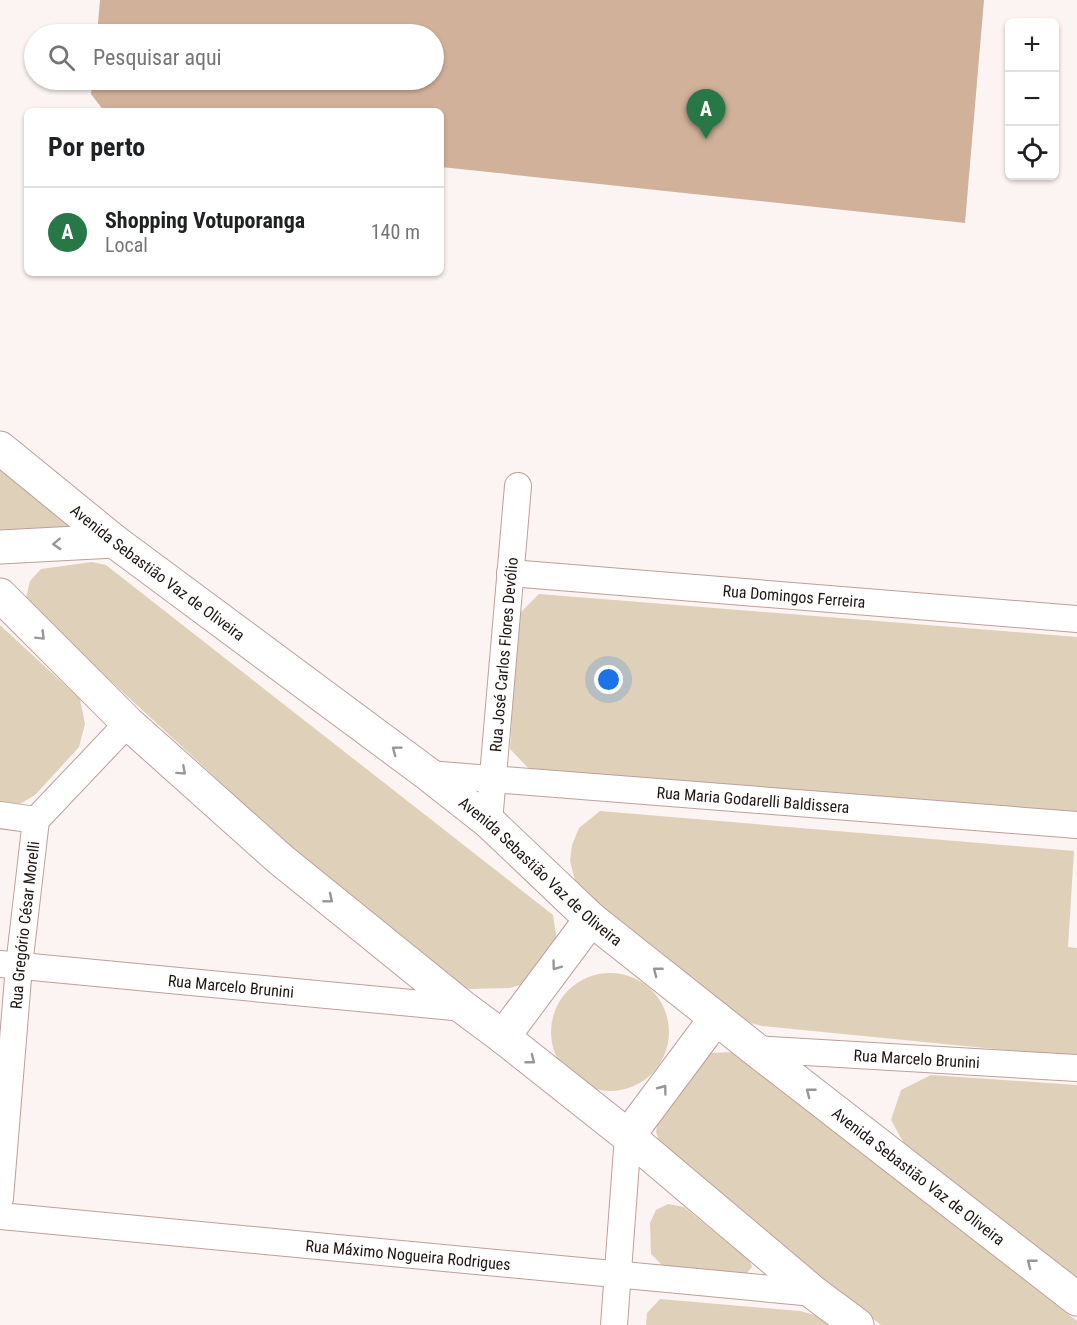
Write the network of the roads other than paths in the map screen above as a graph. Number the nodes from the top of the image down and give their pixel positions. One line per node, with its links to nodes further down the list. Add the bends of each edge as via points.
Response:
1 (0, 448): 3 (street, Avenida Sebastião Vaz de Oliveira)
2 (518, 486): 5 (street, Rua José Carlos Flores Devólio)
3 (114, 541): 4 (street, one-way to 4); 9 (street, Avenida Sebastião Vaz de Oliveira, one-way to 3)
4 (0, 547)
5 (510, 573): 7 (street, Rua Domingos Ferreira); 10 (street, Rua José Carlos Flores Devólio)
6 (0, 595): 8 (street, one-way to 8)
7 (1077, 619)
8 (128, 723): 12 (street, Rua Gregório César Morelli); 17 (street, one-way to 17, via 280,859)
9 (428, 774): 10 (street, Rua Maria Godarelli Baldissera); 13 (street, Avenida Sebastião Vaz de Oliveira)
10 (493, 779): 13 (street, Rua José Carlos Flores Devólio); 14 (street, Rua Maria Godarelli Baldissera)
11 (0, 815): 12 (street)
12 (36, 820): 16 (street, Rua Gregório César Morelli)
13 (489, 822): 15 (street, Avenida Sebastião Vaz de Oliveira)
14 (1077, 825)
15 (591, 919): 18 (street, Avenida Sebastião Vaz de Oliveira, one-way to 15); 19 (street, one-way to 19)
16 (10, 965): 17 (street, Rua Marcelo Brunini); 23 (street, Rua Gregório César Morelli)
17 (464, 1008): 19 (street)
18 (716, 1018): 20 (street, Avenida Sebastião Vaz de Oliveira); 22 (street, one-way to 18)
19 (503, 1038): 22 (street, one-way to 22)
20 (755, 1049): 21 (street, Rua Marcelo Brunini); 27 (street, Avenida Sebastião Vaz de Oliveira, one-way to 20)
21 (1077, 1068)
22 (628, 1136): 25 (street); 26 (street)
23 (0, 1198)
24 (0, 1216): 25 (street, Rua Máximo Nogueira Rodrigues)
25 (617, 1274): 26 (street, Rua Máximo Nogueira Rodrigues); 28 (street)
26 (814, 1293): 29 (street)
27 (1077, 1299)
28 (614, 1325)
29 (857, 1325)

